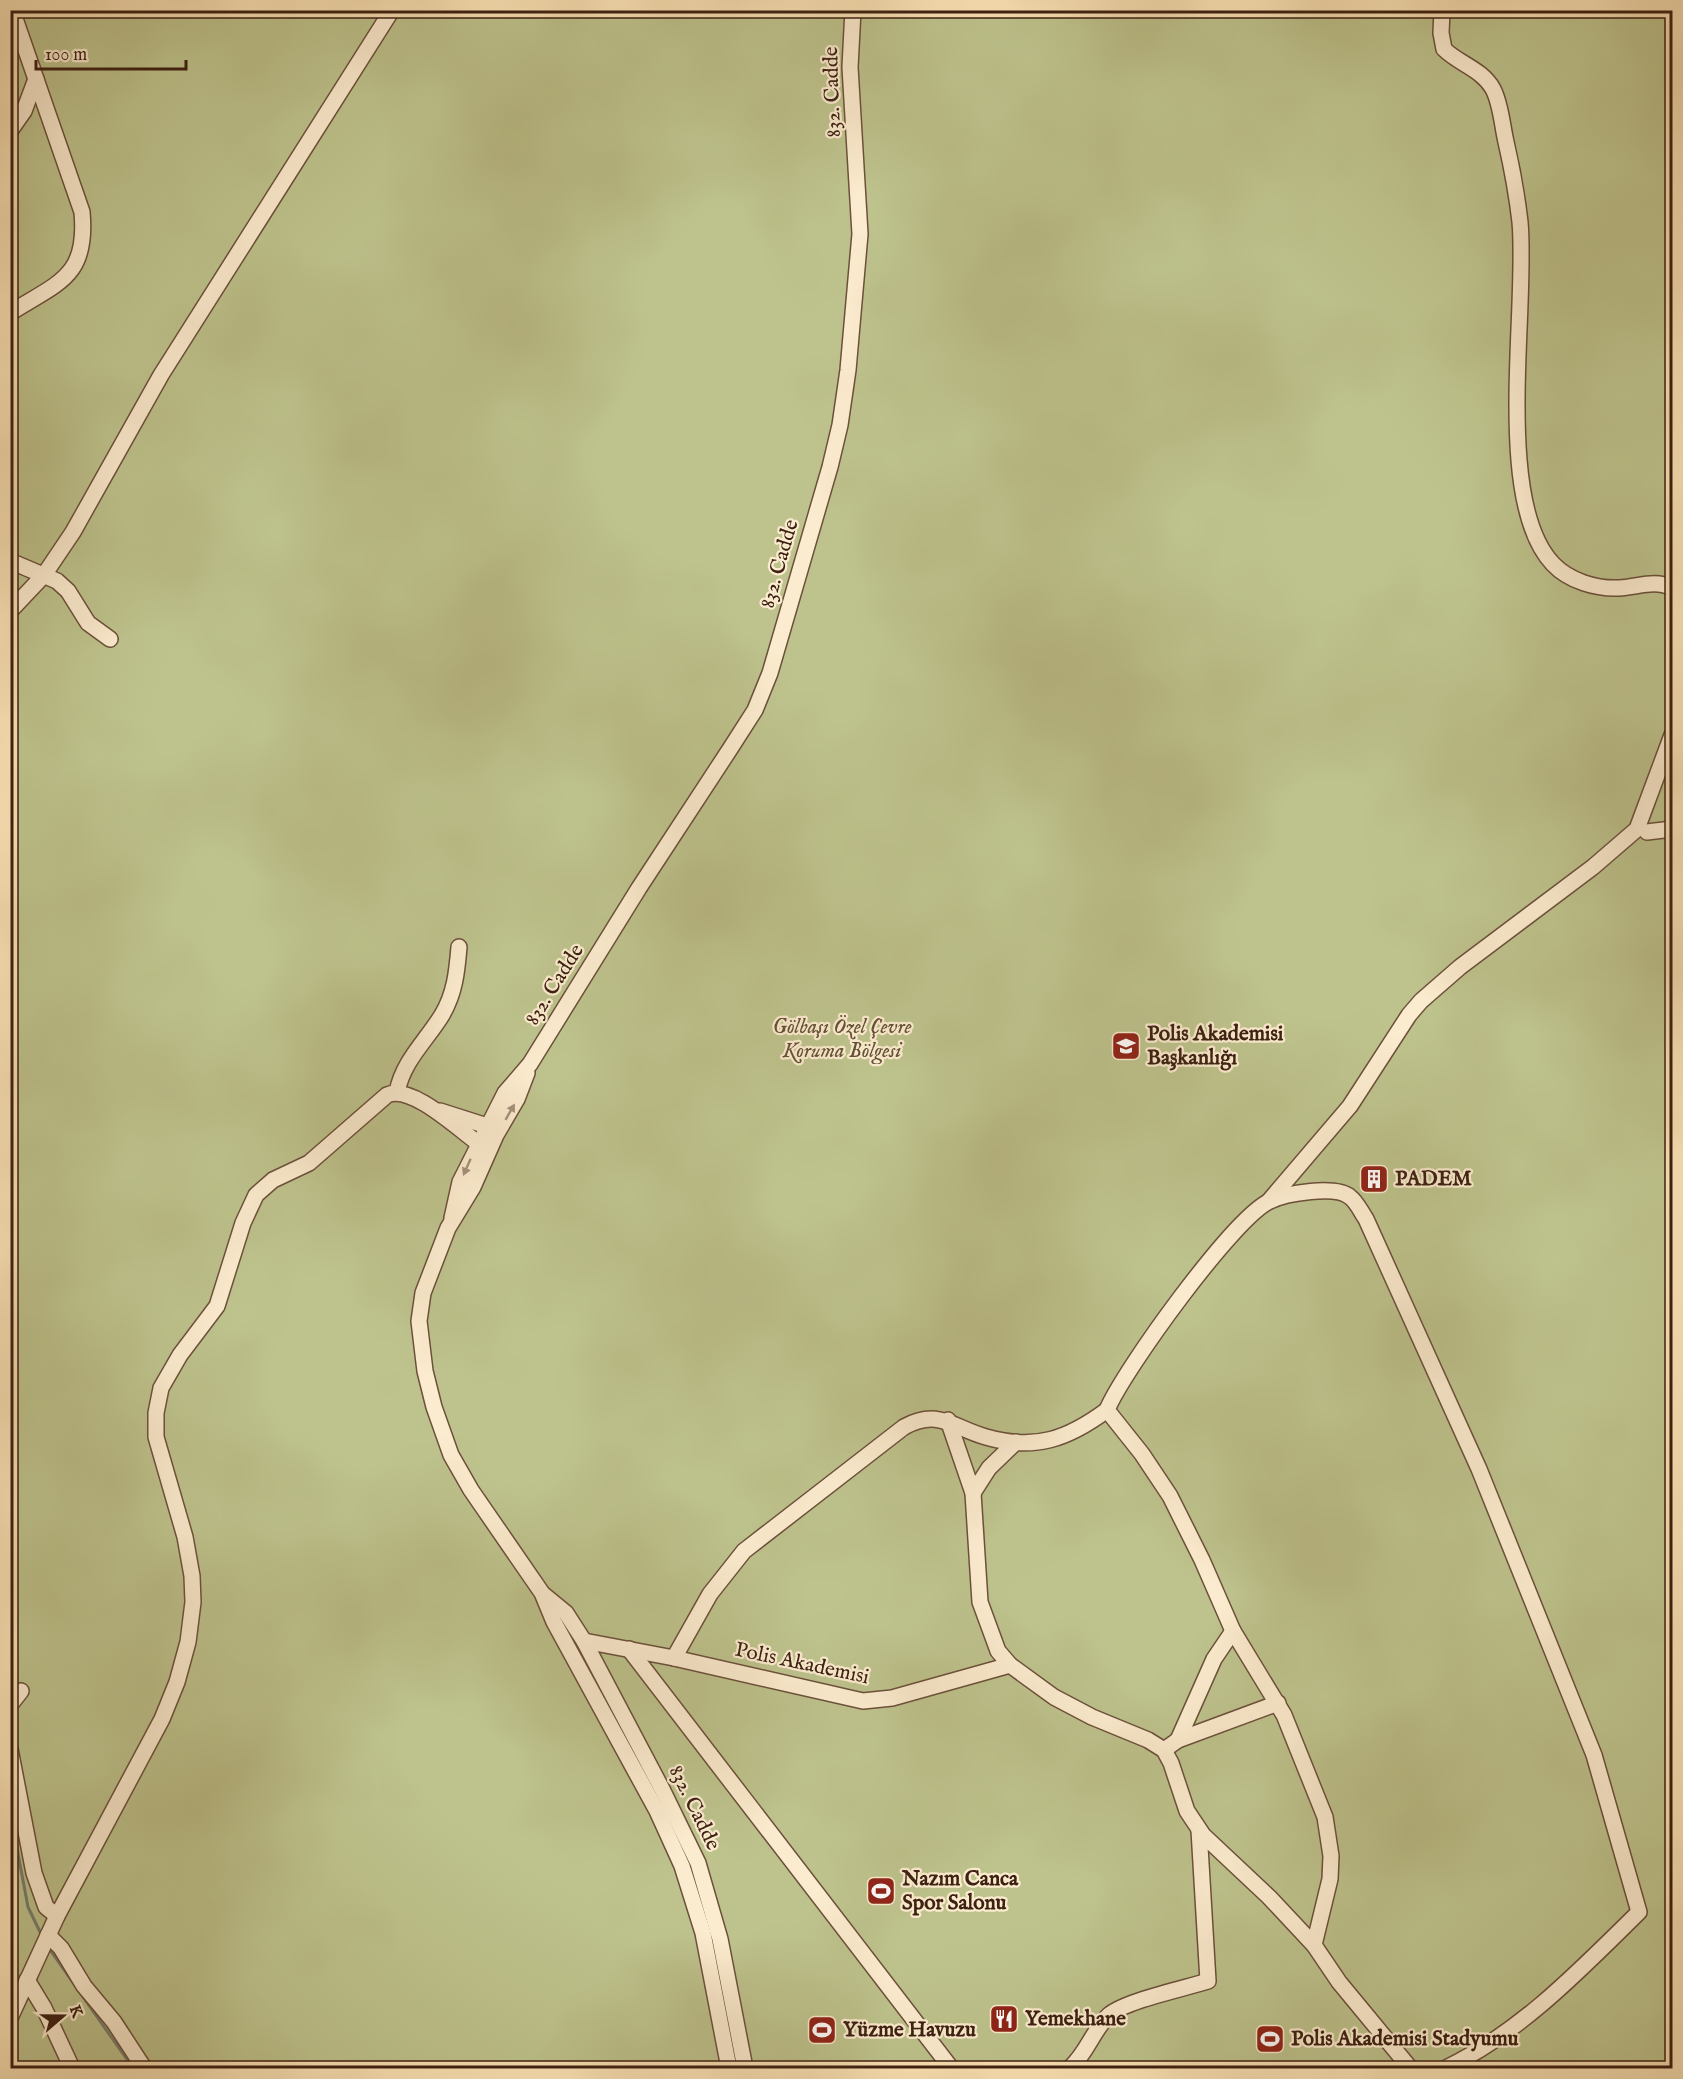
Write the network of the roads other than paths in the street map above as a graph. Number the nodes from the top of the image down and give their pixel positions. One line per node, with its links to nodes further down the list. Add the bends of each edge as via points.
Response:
1 (12, 10): 5 (street)
2 (392, 10): 9 (street, via 161,375 73,532)
3 (853, 10): 18 (street, 832. Cadde, via 850,66 860,234 848,370 830,467 770,673 744,727 530,1064 517,1100)
4 (1443, 10): 10 (street, via 1444,49 1480,73 1494,91 1509,155 1520,222 1520,449 1527,515 1533,531 1553,564 1583,584 1618,588 1658,583)
5 (36, 80): 6 (street, via 24,111); 7 (street, via 82,212 83,249 62,280)
6 (10, 131)
7 (10, 313)
8 (10, 561): 9 (street)
9 (44, 575): 11 (street); 12 (street, via 68,591 88,623)
10 (1672, 588)
11 (10, 611)
12 (110, 639)
13 (1672, 735): 19 (street, via 1637,829 1421,1000 1350,1106)
14 (1672, 829): 15 (street)
15 (1647, 832)
16 (459, 947): 17 (street, via 456,983 443,1014 400,1076)
17 (398, 1092): 18 (street); 37 (street, via 387,1095 309,1163 273,1180 255,1195 217,1306 160,1388 156,1437 187,1547 193,1602 191,1626 177,1682 162,1719)
18 (488, 1138): 24 (street, 832. Cadde, via 460,1182 452,1218 420,1307 420,1338 432,1398 460,1473)
19 (1269, 1201): 20 (street, via 1219,1250 1124,1377); 50 (street, via 1308,1193 1343,1192 1352,1197 1366,1219 1479,1469 1590,1745 1639,1912 1549,1999 1480,2049)
20 (1107, 1410): 22 (street, via 1083,1428 1056,1440); 25 (street, via 1170,1496)
21 (948, 1420): 22 (street, via 984,1437); 23 (street); 28 (street, via 924,1419 895,1432 750,1545 715,1586)
22 (1016, 1442): 23 (street, via 989,1468)
23 (973, 1492): 29 (street, via 980,1602 998,1650)
24 (542, 1593): 26 (street, 832. Cadde, via 566,1613); 43 (street, 832. Cadde, via 682,1866 703,1933)
25 (1233, 1631): 31 (street); 33 (street, via 1214,1659)
26 (584, 1641): 27 (street, Polis Akademisi); 42 (street, 832. Cadde, via 698,1863 720,1939)
27 (629, 1649): 28 (street, Polis Akademisi); 47 (street)
28 (674, 1658): 29 (street, Polis Akademisi, via 878,1701)
29 (1011, 1665): 35 (street, via 1072,1707)
30 (21, 1692): 32 (street)
31 (1278, 1703): 33 (street); 39 (street, via 1325,1817 1329,1836 1330,1879)
32 (10, 1705)
33 (1178, 1740): 35 (street)
34 (10, 1749): 37 (street, via 34,1873 46,1907)
35 (1164, 1750): 36 (street, via 1187,1811)
36 (1199, 1830): 39 (street); 48 (street, via 1208,1981 1116,2011 1104,2021 1085,2053)
37 (57, 1916): 38 (street)
38 (48, 1935): 40 (street); 45 (street)
39 (1314, 1945): 49 (street, via 1339,1982)
40 (27, 1980): 41 (street); 44 (street)
41 (10, 2018)
42 (742, 2052): 43 (street); 46 (street, 832. Cadde)
43 (727, 2062)
44 (72, 2068)
45 (144, 2068)
46 (745, 2068)
47 (951, 2068)
48 (1070, 2068)
49 (1410, 2068)
50 (1446, 2068)

